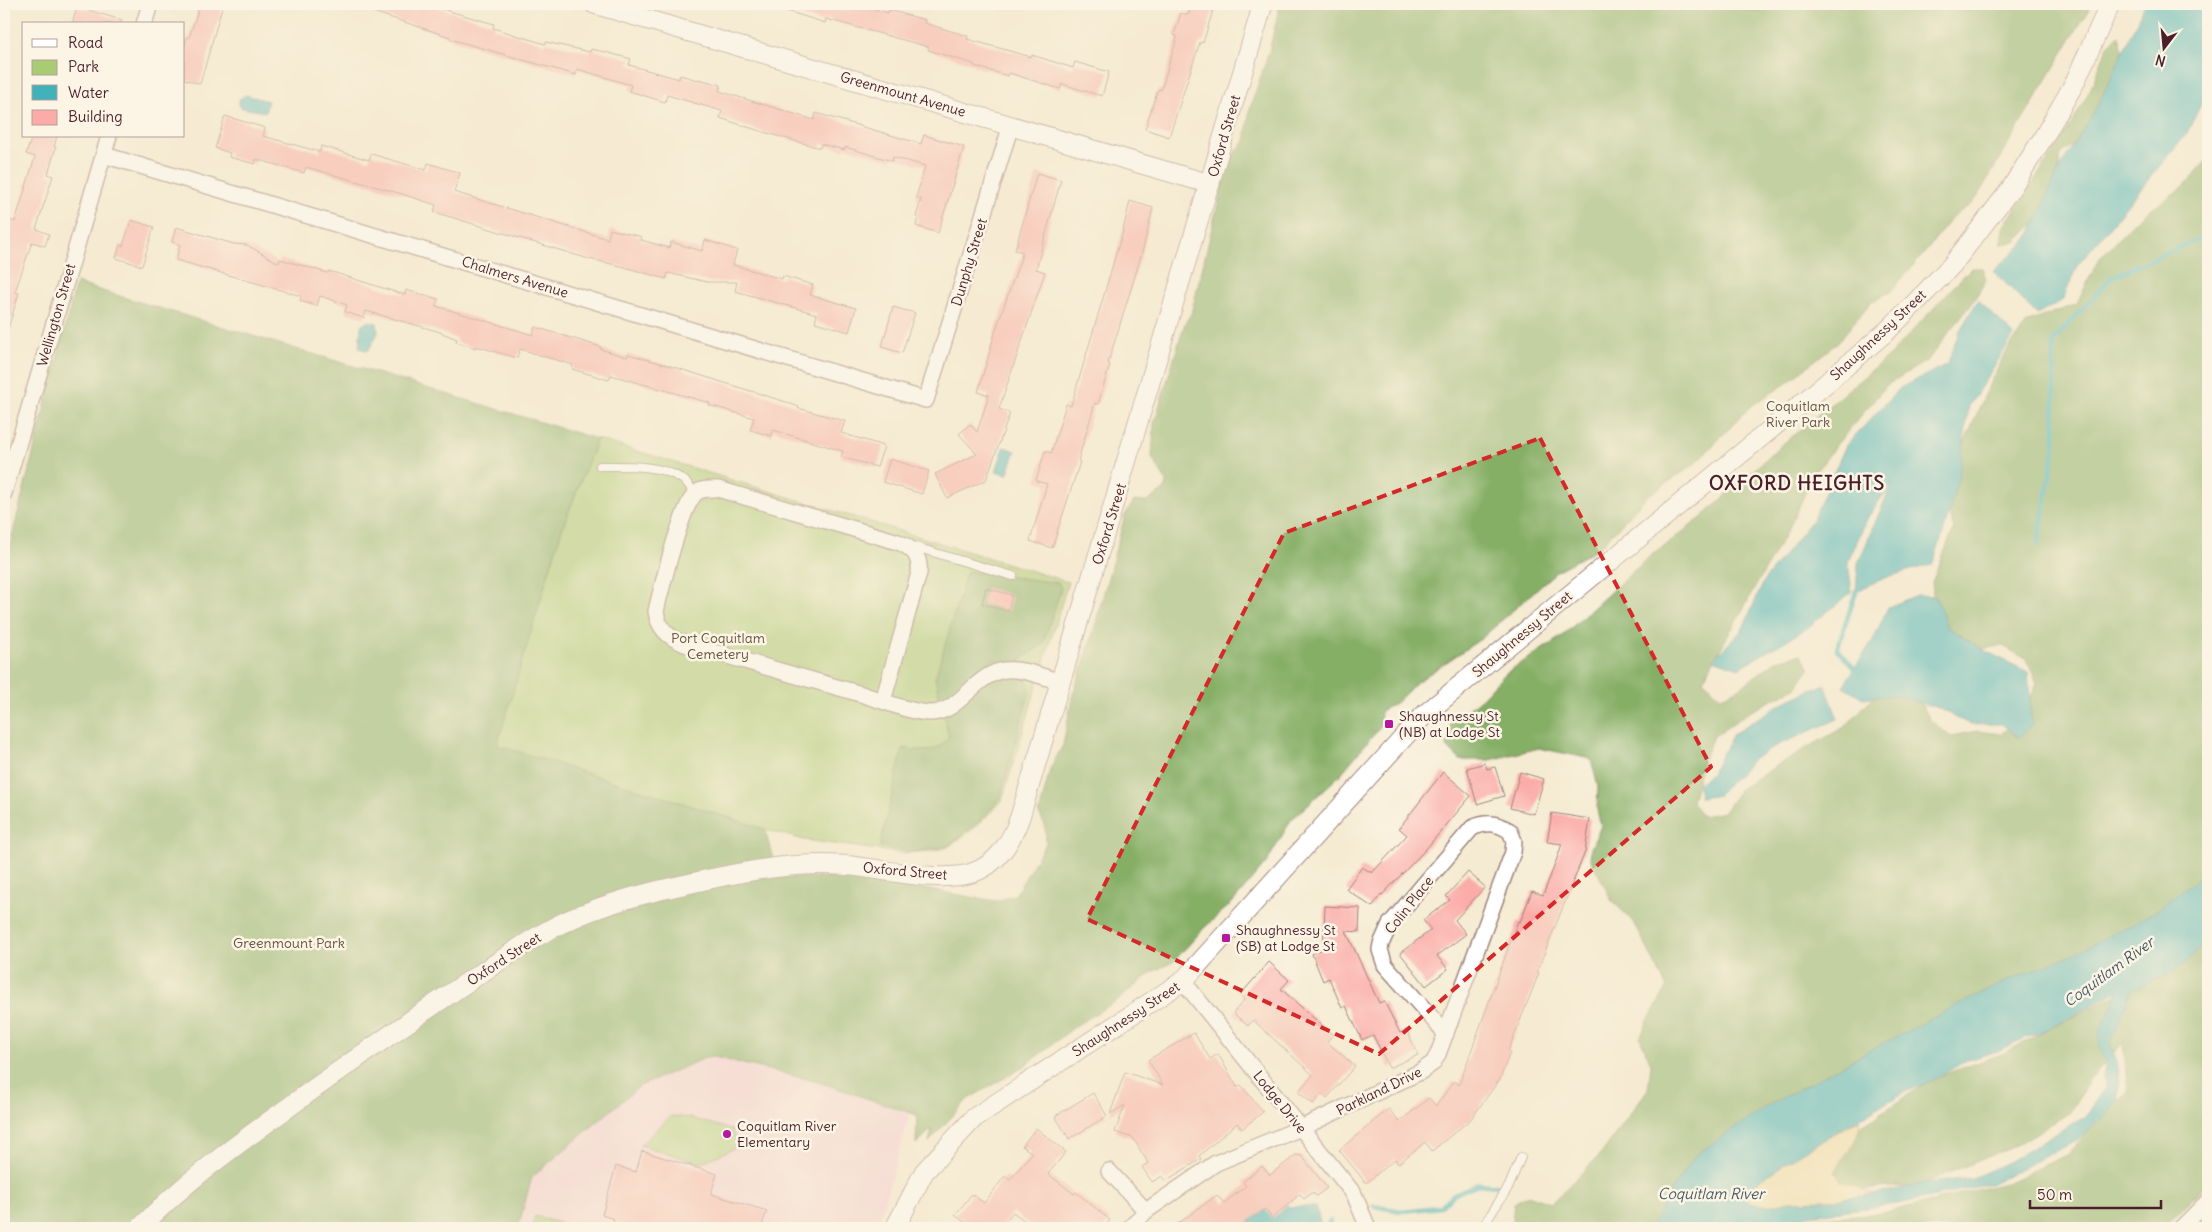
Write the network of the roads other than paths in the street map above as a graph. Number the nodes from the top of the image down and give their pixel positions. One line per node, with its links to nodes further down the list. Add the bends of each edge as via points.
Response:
1 (150, 4): 5 (street)
2 (594, 4): 6 (street, Greenmount Avenue)
3 (1263, 4): 9 (street, Oxford Street)
4 (2110, 4): 19 (street, Shaughnessy Street, via 2074,84 2043,138 2010,190 1945,272 1888,330 1823,386 1424,715)
5 (145, 22)
6 (1011, 125): 9 (street, Greenmount Avenue); 10 (street, Dunphy Street)
7 (109, 138): 8 (street, Wellington Street)
8 (104, 155): 10 (street, Chalmers Avenue); 12 (street, Wellington Street)
9 (1210, 184): 16 (street, Oxford Street)
10 (926, 400)
11 (600, 466): 13 (lane, via 659,470 682,478)
12 (4, 494)
13 (695, 494): 14 (street, via 718,489); 17 (street, via 685,512 656,611 668,636 685,644)
14 (898, 542): 15 (lane); 17 (street, via 916,555 920,573)
15 (1013, 576)
16 (1060, 682): 17 (street, via 1007,670 983,678 953,704 938,712 925,712); 26 (street, Oxford Street, via 1017,826 1000,854 982,868 950,876 841,865 790,866 665,889 609,904 569,920 519,949 348,1064 205,1170)
17 (882, 701)
18 (1513, 852): 20 (street, Parkland Drive); 20 (street, Colin Place, via 1514,841 1510,831 1492,823 1481,823 1472,828 1390,924 1384,936 1380,950 1386,965)
19 (1183, 981): 21 (street, Lodge Drive); 27 (street, Shaughnessy Street, via 974,1118 924,1172)
20 (1446, 1034): 21 (street, Parkland Drive, via 1428,1067)
21 (1301, 1128): 25 (street, Parkland Drive, via 1216,1164); 29 (street, Lodge Drive, via 1354,1194)
22 (1521, 1157): 30 (lane, via 1509,1186)
23 (1109, 1171): 25 (street)
24 (2208, 1201): 31 (street)
25 (1146, 1211): 28 (street, Parkland Drive)
26 (140, 1228)
27 (894, 1228)
28 (1130, 1228)
29 (1368, 1228)
30 (1482, 1228)
31 (2180, 1228)

